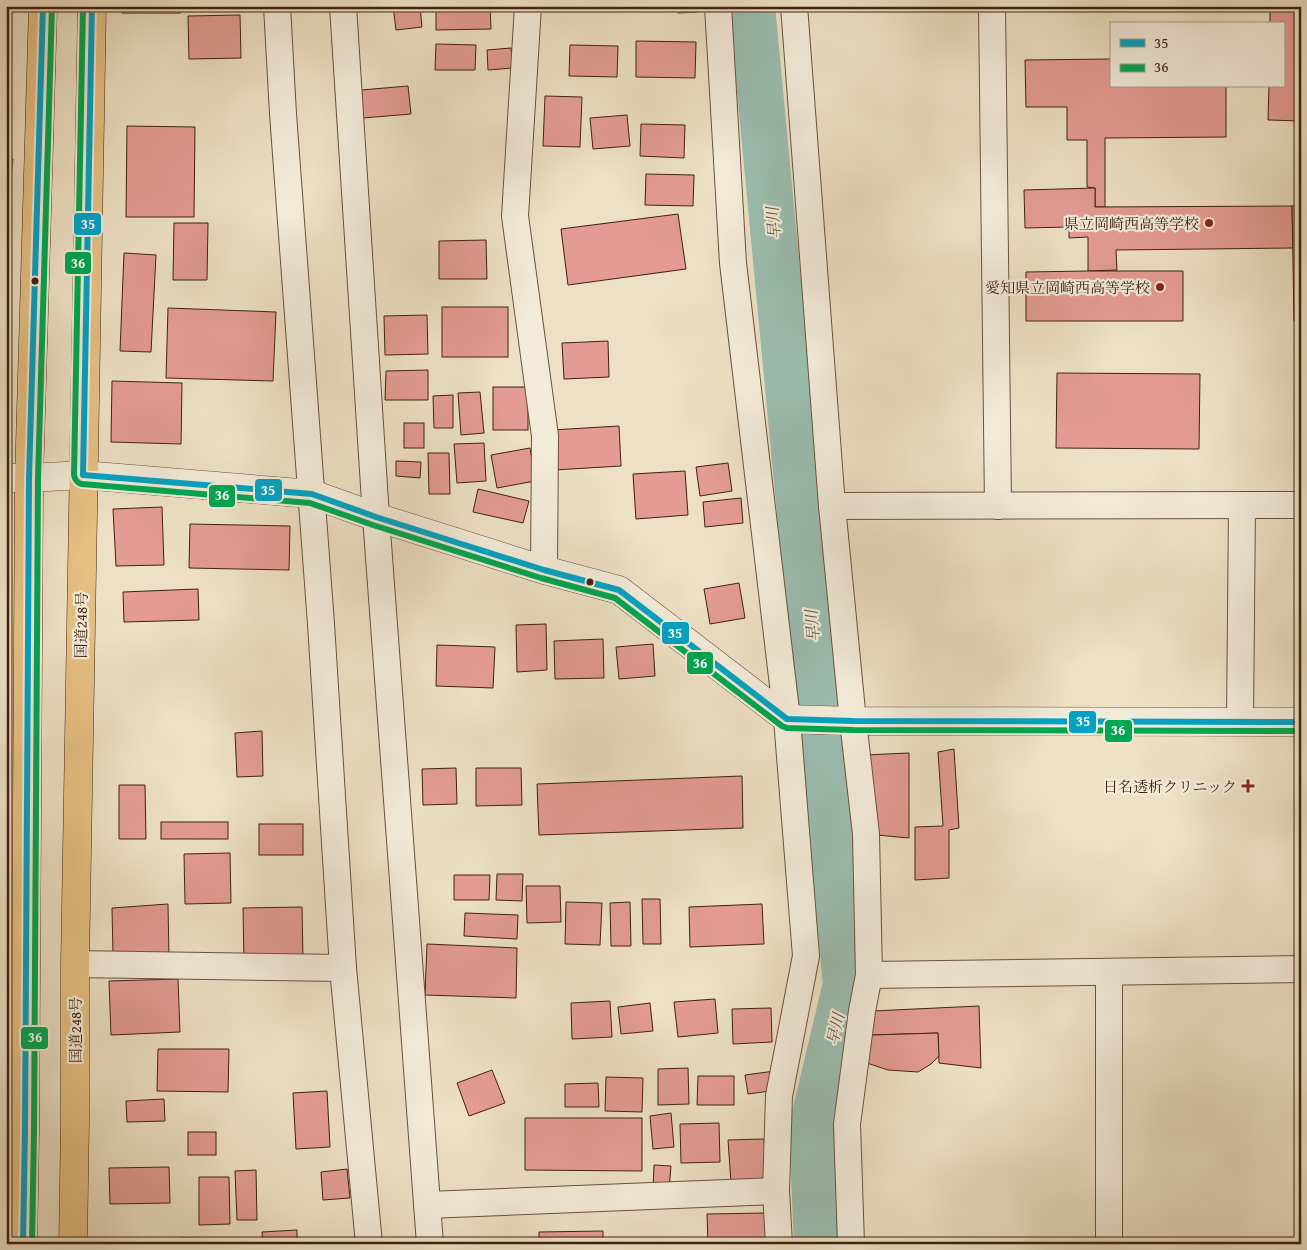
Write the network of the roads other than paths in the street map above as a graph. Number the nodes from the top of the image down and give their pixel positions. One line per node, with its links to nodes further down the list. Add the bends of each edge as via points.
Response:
1 (43, 6): 10 (highway)
2 (92, 6): 9 (highway, 国道248号)
3 (277, 6): 11 (street)
4 (343, 6): 16 (street)
5 (528, 6): 17 (street, via 515,216 545,436)
6 (718, 6): 18 (street, via 732,263)
7 (794, 6): 14 (street)
8 (992, 6): 15 (street)
9 (83, 475): 10 (street); 11 (street); 22 (highway, 国道248号)
10 (18, 478): 27 (highway)
11 (312, 494): 16 (street); 23 (street)
12 (1301, 504): 13 (street)
13 (1242, 505): 15 (street); 20 (street)
14 (832, 506): 15 (street); 19 (street)
15 (998, 506)
16 (376, 517): 17 (street); 29 (street)
17 (544, 570): 18 (street, via 619,590)
18 (787, 719): 19 (street); 28 (street, via 806,956 778,1096)
19 (853, 721): 20 (street); 26 (street, via 866,834)
20 (1240, 721): 21 (street)
21 (1301, 722)
22 (76, 964): 23 (street); 31 (highway, 国道248号)
23 (343, 968): 32 (street)
24 (1301, 969): 25 (street)
25 (1109, 972): 26 (street); 36 (street)
26 (869, 975): 35 (street, via 847,1124)
27 (15, 1130): 30 (highway)
28 (776, 1192): 29 (street); 34 (street)
29 (427, 1205): 33 (street)
30 (23, 1244)
31 (73, 1244)
32 (369, 1244)
33 (430, 1244)
34 (779, 1244)
35 (852, 1244)
36 (1109, 1244)

